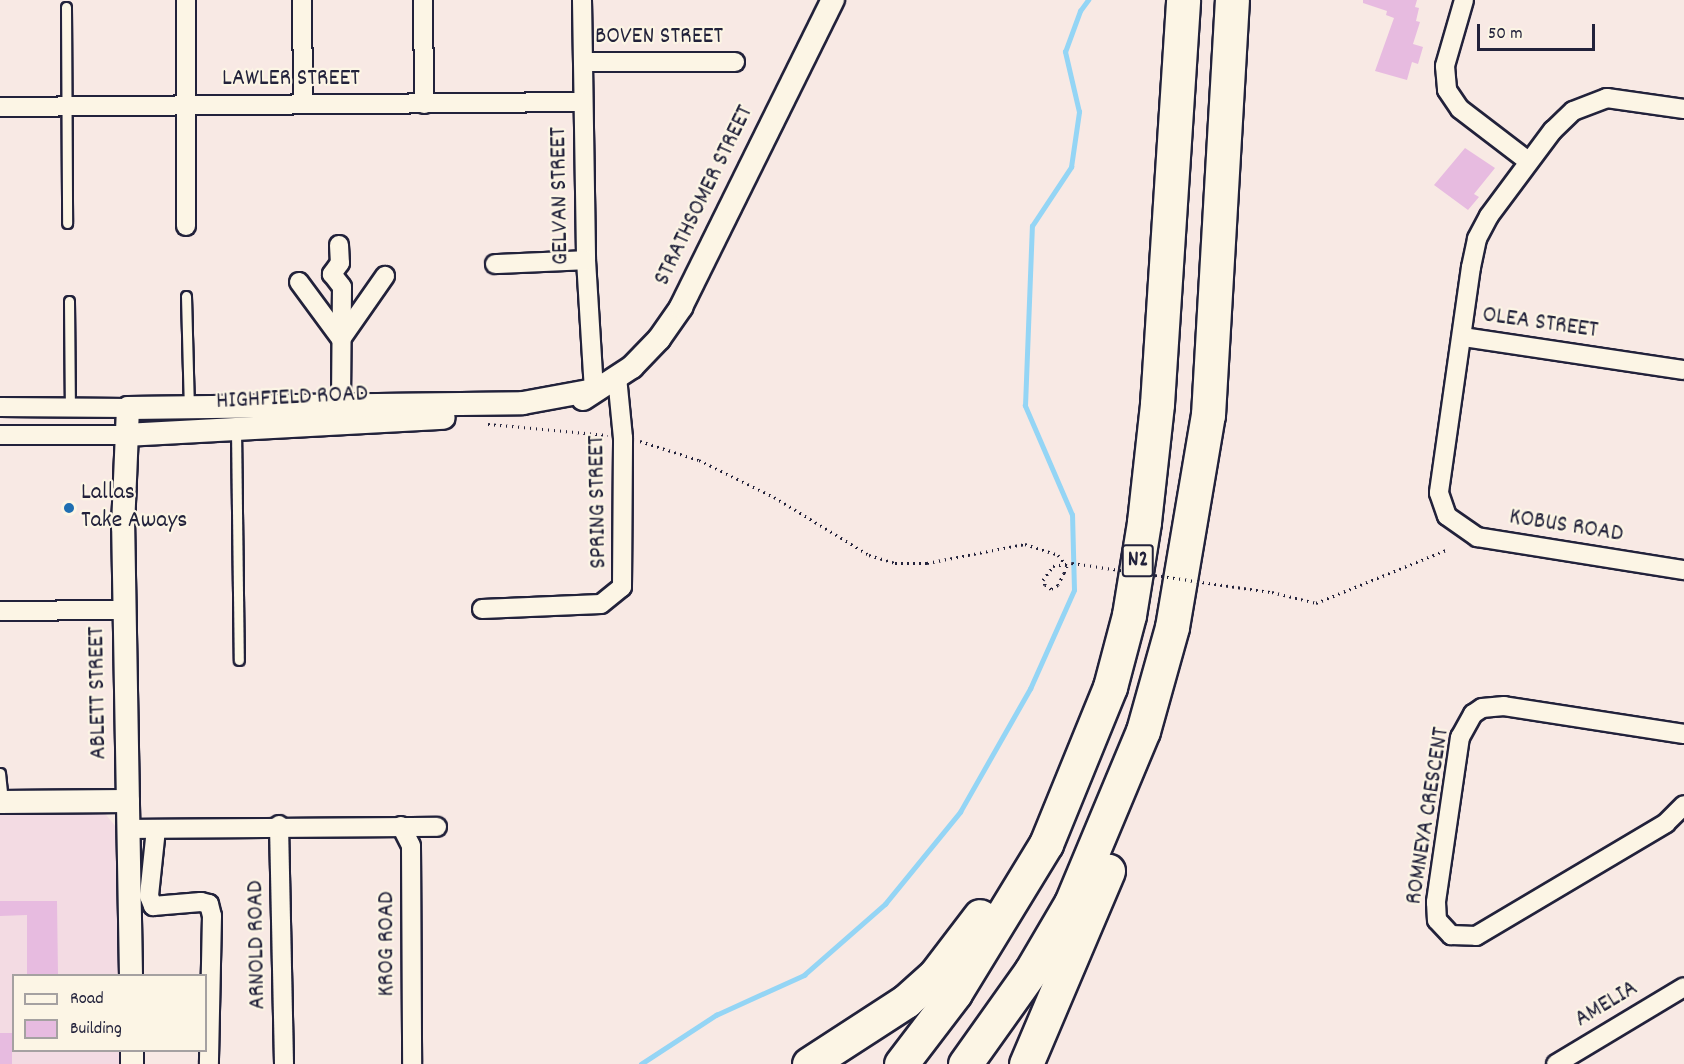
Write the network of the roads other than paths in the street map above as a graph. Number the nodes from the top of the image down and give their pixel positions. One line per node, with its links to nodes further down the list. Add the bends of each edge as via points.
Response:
1 (186, 0): 15 (street)
2 (302, 0): 12 (street)
3 (423, 0): 14 (street)
4 (582, 0): 10 (street, GELVAN STREET)
5 (833, 0): 33 (street, STRATHSOMER STREET, via 681,307 659,339)
6 (1183, 0): 23 (highway, N2)
7 (1232, 0): 40 (highway, N2)
8 (1464, 0): 19 (street, via 1445,66 1447,90 1460,109)
9 (66, 7): 16 (lane)
10 (583, 62): 11 (street, BOVEN STREET); 13 (street, GELVAN STREET)
11 (735, 62)
12 (303, 102): 14 (street, LAWLER STREET); 15 (street, LAWLER STREET)
13 (583, 102): 14 (street, LAWLER STREET); 24 (street, GELVAN STREET)
14 (424, 104)
15 (186, 105): 16 (street, LAWLER STREET); 21 (street)
16 (65, 106): 17 (street, LAWLER STREET); 20 (lane)
17 (0, 107)
18 (1684, 109): 19 (street, via 1596,100 1565,117)
19 (1528, 161): 30 (street, via 1477,239)
20 (67, 223)
21 (186, 226)
22 (340, 254): 31 (street, via 351,273 342,287)
23 (1164, 255): 65 (highway, via 1127,534 1091,678 1061,759 1026,834 962,943 906,1001); 66 (highway, N2, via 1157,404 1144,522 1129,615 1110,687 1046,844 955,993)
24 (586, 260): 25 (street); 34 (street, GELVAN STREET)
25 (495, 264)
26 (385, 276): 31 (street)
27 (299, 282): 31 (street)
28 (186, 296): 38 (lane)
29 (69, 301): 37 (lane)
30 (1463, 337): 32 (street, OLEA STREET); 44 (street, OLEA STREET, via 1439,493)
31 (341, 339): 35 (street)
32 (1684, 370)
33 (617, 377): 34 (street, STRATHSOMER STREET); 46 (street, SPRING STREET, via 623,438 625,578 616,595 601,604)
34 (588, 393): 35 (street, HIGHFIELD ROAD, via 523,403); 41 (street, HIGHFIELD ROAD, via 524,414)
35 (341, 404): 38 (street, HIGHFIELD ROAD)
36 (0, 407): 37 (street, HIGHFIELD ROAD)
37 (70, 407): 39 (street, HIGHFIELD ROAD)
38 (189, 407): 39 (street, HIGHFIELD ROAD)
39 (128, 408): 43 (street, ABLETT STREET)
40 (1208, 415): 67 (highway, N2, via 1172,627 1143,731 1071,903 1032,971); 68 (highway, via 1183,636 1156,740 1091,915)
41 (236, 429): 43 (street, HIGHFIELD ROAD); 49 (lane)
42 (0, 435): 43 (street, HIGHFIELD ROAD)
43 (125, 435): 47 (street, ABLETT STREET)
44 (1446, 516): 45 (street, KOBUS ROAD, via 1477,537)
45 (1684, 570)
46 (482, 609)
47 (124, 610): 48 (street); 52 (street, ABLETT STREET)
48 (0, 611)
49 (239, 660)
50 (1684, 734): 54 (street, ROMNEYA CRESCENT, via 1504,706 1482,708 1473,714 1460,737 1436,902 1437,920 1451,935 1476,936 1666,823)
51 (0, 773): 53 (lane)
52 (128, 801): 53 (street); 58 (street, ABLETT STREET)
53 (2, 802)
54 (1684, 805)
55 (279, 825): 56 (street); 59 (street); 63 (street, ARNOLD ROAD)
56 (401, 826): 57 (street); 64 (street, KROG ROAD, via 411,846)
57 (436, 827)
58 (130, 829): 59 (street); 60 (street, ABLETT STREET)
59 (156, 829): 62 (street, via 149,896 153,906 201,902 209,904 212,916)
60 (131, 974)
61 (1684, 987): 69 (street, AMELIA)
62 (209, 1064)
63 (284, 1064)
64 (412, 1064)
65 (809, 1064)
66 (901, 1064)
67 (965, 1064)
68 (1026, 1064)
69 (1556, 1064)

